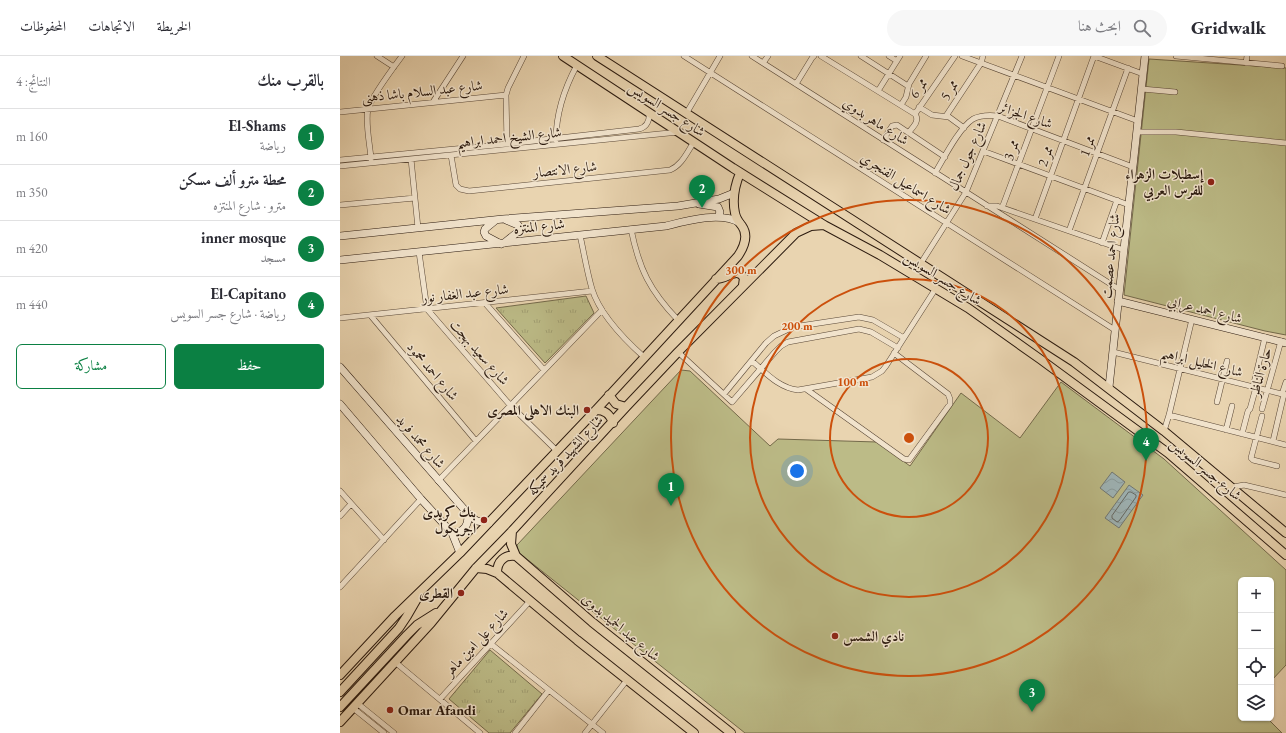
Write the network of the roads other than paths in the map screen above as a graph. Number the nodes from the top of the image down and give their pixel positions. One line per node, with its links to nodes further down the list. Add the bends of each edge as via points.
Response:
1 (377, 56): 33 (street)
2 (402, 56): 33 (street)
3 (463, 56): 47 (street)
4 (524, 56): 45 (street)
5 (563, 56): 31 (main road, شارع جسر السويس)
6 (684, 56): 35 (street, شارع اسماعيل الفنجري)
7 (720, 56): 35 (street)
8 (752, 56): 28 (street, شارع ماهر بدوي)
9 (768, 56): 28 (street)
10 (814, 56): 39 (street)
11 (821, 56): 43 (street)
12 (861, 56): 36 (street)
13 (889, 56): 26 (street)
14 (926, 56): 40 (street)
15 (955, 56): 49 (street, ممر 6)
16 (962, 56): 29 (street)
17 (983, 56): 29 (street, ممر 5)
18 (1022, 56): 38 (street, شارع جول جمال)
19 (1059, 56): 41 (street, ممر 3)
20 (1094, 56): 34 (street); 46 (street, ممر 2)
21 (1145, 56): 37 (street, شارع احمد عصمت)
22 (1176, 56): 25 (street)
23 (1247, 56): 30 (street)
24 (600, 57): 54 (main road, شارع جسر السويس)
25 (1206, 57): 27 (street)
26 (898, 58): 36 (street)
27 (1219, 58): 30 (street)
28 (763, 63): 39 (street, شارع ماهر بدوي)
29 (981, 63): 38 (street); 56 (street, ممر 5)
30 (1246, 63): 32 (street)
31 (577, 65): 52 (main road, شارع جسر السويس); 66 (street, via 561,100)
32 (1282, 66)
33 (394, 67): 50 (street)
34 (1128, 68): 37 (street); 53 (street, ممر 1)
35 (710, 73): 54 (street); 100 (street, شارع اسماعيل الفنجري)
36 (889, 74): 40 (street); 43 (street)
37 (1143, 74): 42 (street, شارع احمد عصمت)
38 (1014, 76): 41 (street); 57 (street, شارع جول جمال)
39 (796, 84): 67 (street, شارع ماهر بدوي)
40 (908, 86): 48 (street)
41 (1048, 88): 46 (street); 61 (street, ممر 3)
42 (1142, 89): 44 (street); 58 (street, شارع احمد عصمت)
43 (878, 91): 48 (street)
44 (1175, 92)
45 (506, 95): 47 (street, شارع عبد السلام باشا ذهنى); 71 (street)
46 (1079, 99): 53 (street); 68 (street, ممر 2)
47 (433, 102): 50 (street, شارع عبد السلام باشا ذهنى)
48 (901, 105): 55 (street)
49 (920, 107): 55 (street, ممر 6); 56 (street, via 932,115)
50 (368, 109): 51 (street, شارع عبد السلام باشا ذهنى); 79 (street)
51 (340, 112)
52 (648, 112): 59 (street, via 649,120); 62 (main road, شارع جسر السويس)
53 (1112, 112): 58 (street); 74 (street, ممر 1)
54 (686, 114): 112 (main road, شارع جسر السويس)
55 (915, 114): 63 (street, ممر 6, via 917,121)
56 (946, 116): 60 (street)
57 (998, 116): 60 (street, شارع الجزائر, via 980,116); 61 (street, شارع الجزائر); 73 (street, شارع جول جمال)
58 (1138, 121): 64 (street, شارع احمد عصمت)
59 (642, 128): 65 (street); 66 (street, شارع الشيخ احمد ابراهيم)
60 (964, 128): 76 (street, شارع الجزائر)
61 (1032, 129): 68 (street, شارع الجزائر); 80 (street, ممر 3)
62 (680, 132): 65 (street, شارع الشيخ احمد ابراهيم); 69 (main road, شارع جسر السويس)
63 (909, 132): 67 (street, via 894,125); 76 (street)
64 (1137, 132): 70 (street, via 1176,132); 82 (street, شارع احمد عصمت)
65 (646, 136): 72 (street, شارع الشيخ احمد ابراهيم)
66 (556, 138): 71 (street, شارع الشيخ احمد ابراهيم); 72 (street)
67 (883, 140): 84 (street, شارع ماهر بدوي)
68 (1064, 141): 74 (street, شارع الجزائر); 85 (street, ممر 2)
69 (694, 142): 75 (street, شارع الانتصار, via 680,164 670,170 469,191 464,191 456,185); 83 (main road, شارع جسر السويس)
70 (1286, 143)
71 (507, 144): 79 (street, شارع الشيخ احمد ابراهيم)
72 (556, 145): 75 (street, شارع الشيخ احمد ابراهيم)
73 (983, 151): 80 (street); 87 (street, شارع جول جمال)
74 (1097, 154): 82 (street, شارع الجزائر); 86 (street, ممر 1)
75 (451, 155): 77 (street, شارع الشيخ احمد ابراهيم)
76 (945, 157): 84 (street, شارع الجزائر)
77 (411, 159): 79 (street, شارع الشيخ احمد ابراهيم); 89 (street)
78 (340, 160): 79 (street, شارع الشيخ احمد ابراهيم)
79 (371, 160): 81 (street, شارع الشيخ احمد ابراهيم)
80 (1019, 164): 85 (street); 95 (street, ممر 3)
81 (340, 166)
82 (1133, 167): 93 (street, شارع احمد عصمت)
83 (740, 173): 88 (main road, شارع الشهيد فريد سميكه); 101 (main road, شارع جسر السويس)
84 (935, 173): 87 (street, شارع ماهر بدوي)
85 (1051, 176): 86 (street); 97 (street, ممر 2)
86 (1084, 188): 90 (street); 104 (street, ممر 1)
87 (966, 192): 94 (street, شارع ماهر بدوي); 100 (street, شارع جول جمال)
88 (734, 193): 91 (street, شارع المنتزه); 99 (main road, شارع الشهيد فريد سميكه, via 735,214)
89 (415, 198): 92 (street); 102 (street)
90 (1117, 200): 93 (street); 108 (street)
91 (694, 204): 96 (street, via 718,207); 98 (street, شارع المنتزه)
92 (340, 205)
93 (1129, 205): 109 (street, شارع احمد عصمت)
94 (987, 206): 95 (street, شارع ماهر بدوي); 116 (street, شارع ماهر بدوي)
95 (1002, 208): 97 (street, شارع ماهر بدوي)
96 (718, 217): 99 (street, شارع المنتزه); 103 (street, شارع المنتزه)
97 (1035, 219): 104 (street, شارع ماهر بدوي)
98 (500, 220): 102 (street, شارع المنتزه); 107 (street, via 484,232 486,236); 107 (street, via 518,225 520,228)
99 (740, 223): 113 (main road, شارع الشهيد فريد سميكه, via 745,233 745,244 738,256)
100 (946, 223): 112 (street, شارع جول جمال); 126 (street, شارع اسماعيل الفنجري)
101 (824, 225): 114 (main road, شارع الشهيد فريد سميكه, via 811,226 796,233); 115 (main road, شارع جسر السويس)
102 (418, 228): 106 (street, شارع المنتزه)
103 (631, 229): 105 (street, شارع المنتزه); 125 (street, via 635,250 651,287)
104 (1069, 231): 108 (street, شارع ماهر بدوي)
105 (580, 235): 107 (street, شارع المنتزه); 117 (street)
106 (340, 236)
107 (502, 243): 110 (street, شارع المنتزه)
108 (1102, 243): 109 (street, شارع ماهر بدوي)
109 (1124, 250): 116 (street, شارع احمد عصمت)
110 (419, 252): 111 (street, شارع المنتزه); 120 (street)
111 (340, 260)
112 (921, 263): 143 (main road, شارع جسر السويس)
113 (716, 279): 114 (main road, via 738,273 744,278); 125 (main road, شارع الشهيد فريد سميكه)
114 (743, 285): 131 (main road, شارع الشهيد فريد سميكه)
115 (936, 288): 128 (street); 183 (main road, شارع جسر السويس, via 1034,354 1168,453)
116 (1120, 290): 118 (street, شارع احمد عصمت)
117 (592, 291): 119 (street, شارع عبد الغفار نور); 121 (street)
118 (1118, 301): 124 (street, شارع احمد عرابي); 126 (street, شارع احمد عصمت)
119 (485, 303): 120 (street, شارع عبد الغفار نور); 140 (street)
120 (427, 310): 122 (street, شارع عبد الغفار نور); 152 (street, شارع سعيد بهجت)
121 (602, 310): 134 (street, via 620,335); 140 (street)
122 (371, 316): 123 (street, شارع عبد الغفار نور); 164 (street, شارع احمد محمود)
123 (340, 318)
124 (1192, 319): 127 (street, شارع احمد عرابي); 139 (street)
125 (678, 320): 134 (main road, شارع الشهيد فريد سميكه)
126 (1115, 330): 132 (street, شارع احمد عصمت)
127 (1265, 337): 129 (street, شارع احمد عرابي); 144 (street)
128 (904, 338): 130 (street); 135 (street, via 866,317 852,318 793,327 783,331 766,343)
129 (1283, 342): 146 (street, حارة الناظر)
130 (898, 348): 133 (street); 138 (street, via 871,332 859,329 788,342)
131 (678, 352): 147 (street); 154 (main road, شارع الشهيد فريد سميكه)
132 (1113, 352): 139 (street, شارع الخليل ابراهيم); 143 (street, شارع احمد عصمت)
133 (894, 354): 145 (street, via 882,371 872,377); 145 (street, via 950,398 950,404 910,460 904,459)
134 (644, 358): 149 (main road, شارع الشهيد فريد سميكه)
135 (752, 361): 138 (street); 147 (street)
136 (1227, 361): 141 (street)
137 (340, 367): 169 (street, شارع محمد فريد)
138 (761, 368): 145 (street, via 783,386 790,389); 147 (street, via 732,402)
139 (1180, 369): 141 (street, شارع الخليل ابراهيم); 157 (street)
140 (544, 370): 152 (street)
141 (1222, 379): 144 (street, شارع الخليل ابراهيم); 150 (street)
142 (1286, 382): 148 (street)
143 (1109, 387): 161 (main road, شارع جسر السويس)
144 (1254, 387): 146 (street, شارع الخليل ابراهيم); 162 (street)
145 (806, 389)
146 (1267, 390): 148 (street, شارع الخليل ابراهيم); 156 (street, حارة الناظر)
147 (724, 394)
148 (1284, 394): 165 (street)
149 (610, 395): 154 (main road, via 616,404); 155 (main road, شارع الشهيد فريد سميكه)
150 (1217, 402)
151 (340, 404): 173 (street)
152 (510, 405): 164 (street); 167 (street, شارع سعيد بهجت)
153 (1232, 406): 160 (street)
154 (626, 407): 159 (main road, شارع الشهيد فريد سميكه)
155 (596, 410): 159 (main road, via 607,413); 167 (main road, شارع الشهيد فريد سميكه)
156 (1262, 410)
157 (1169, 415): 160 (street); 161 (street)
158 (1262, 416): 163 (street)
159 (613, 423): 178 (main road, شارع الشهيد فريد سميكه)
160 (1226, 430): 162 (street)
161 (1164, 431): 170 (main road, شارع جسر السويس)
162 (1242, 434): 163 (street)
163 (1256, 437): 165 (street); 168 (street, via 1252,459)
164 (476, 441): 169 (street)
165 (1273, 441): 166 (street)
166 (1286, 445)
167 (556, 451): 177 (main road, شارع الشهيد فريد سميكه)
168 (1277, 466)
169 (438, 481): 175 (street, شارع محمد فريد)
170 (1233, 487): 172 (street, via 1244,485); 179 (main road, شارع جسر السويس)
171 (340, 491): 174 (street)
172 (1286, 495)
173 (421, 499): 180 (street); 181 (street)
174 (351, 504): 176 (street); 181 (street)
175 (467, 513): 177 (street, شارع محمد فريد, via 477,521); 180 (street, via 466,526 460,532)
176 (340, 516)
177 (489, 523): 182 (main road, شارع الشهيد فريد سميكه)
178 (512, 531): 184 (main road, via 512,544); 185 (main road, شارع الشهيد فريد سميكه)
179 (1285, 532)
180 (452, 533): 182 (street)
181 (384, 540): 187 (street)
182 (460, 553): 188 (main road, شارع الشهيد فريد سميكه)
183 (1286, 555)
184 (516, 556): 186 (main road, via 502,559 498,564); 209 (main road, شارع عبد الحميد بدوى, via 592,622)
185 (476, 568): 186 (main road); 190 (main road, شارع الشهيد فريد سميكه)
186 (497, 573): 189 (main road)
187 (340, 587)
188 (421, 591): 193 (main road, شارع الشهيد فريد سميكه); 196 (main road, via 399,628)
189 (530, 601): 191 (street, شارع على امين ماهر); 194 (main road)
190 (441, 610): 192 (main road, شارع الشهيد فريد سميكه); 199 (main road, via 407,635)
191 (491, 644): 195 (street); 197 (street, شارع على امين ماهر)
192 (396, 662): 197 (street); 198 (main road, شارع الشهيد فريد سميكه)
193 (340, 675)
194 (627, 680): 201 (street); 208 (main road)
195 (549, 690): 201 (street); 205 (street)
196 (340, 692)
197 (440, 699): 204 (street)
198 (355, 706): 200 (main road, شارع الشهيد فريد سميكه); 202 (street); 203 (street)
199 (340, 707)
200 (340, 722)
201 (592, 724): 206 (street); 207 (street)
202 (384, 733)
203 (394, 733)
204 (480, 733)
205 (515, 733)
206 (585, 733)
207 (603, 733)
208 (694, 733)
209 (731, 733)

